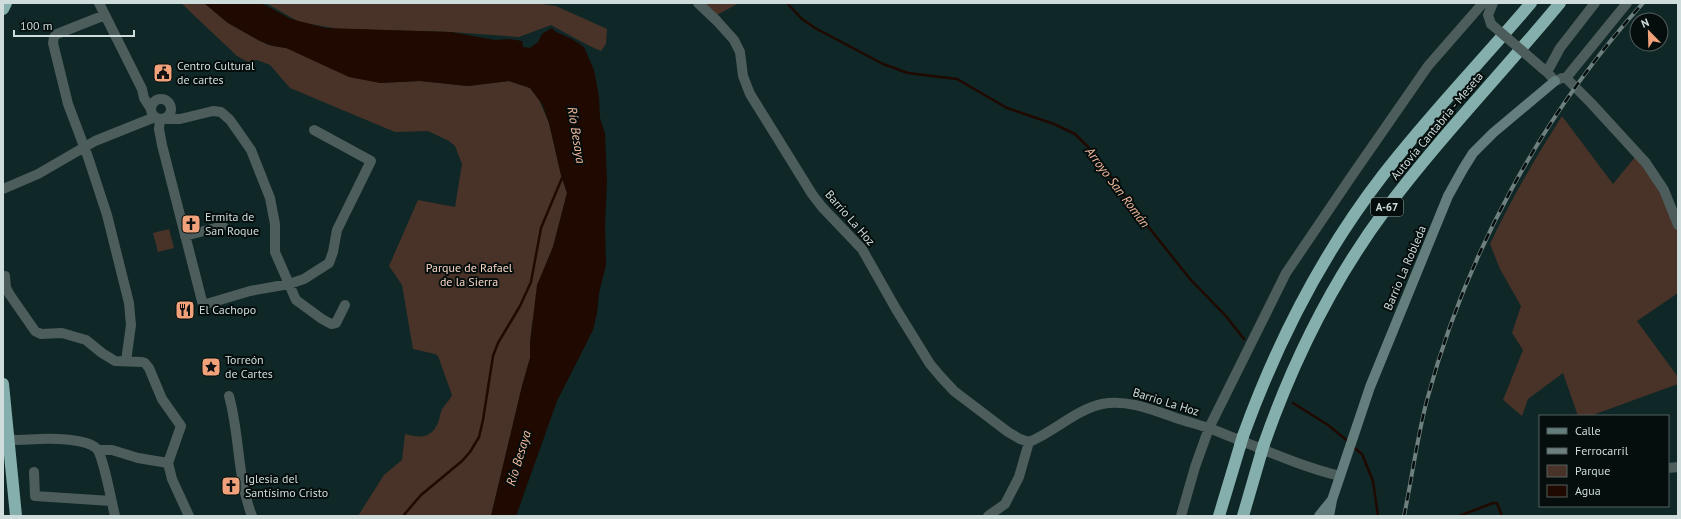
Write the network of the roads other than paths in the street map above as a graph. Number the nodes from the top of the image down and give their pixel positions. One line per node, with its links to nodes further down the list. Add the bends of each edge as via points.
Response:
1 (6, 3): 10 (highway)
2 (100, 3): 11 (street)
3 (698, 3): 34 (street, Barrio La Hoz, via 734,40 740,52 743,76 750,94 812,194 862,249 930,364 954,390 1008,432)
4 (1483, 3): 12 (street)
5 (1494, 3): 13 (street, via 1488,15)
6 (1531, 3): 47 (highway, Autovía Cantabria - Meseta / A-67, via 1399,154 1337,240 1313,280 1263,383)
7 (1560, 3): 48 (highway, Autovía Cantabria - Meseta / A-67, via 1425,159 1373,228 1338,283 1287,384 1262,449)
8 (1595, 3): 14 (street)
9 (1628, 3): 15 (street)
10 (3, 9)
11 (105, 15): 17 (street); 21 (street, via 61,32 53,40 68,104)
12 (1472, 16): 13 (street); 32 (street, via 1428,66 1286,273)
13 (1491, 24): 14 (street, bridge)
14 (1545, 70): 16 (street)
15 (1566, 78): 16 (street, Barrio La Robleda); 23 (street, via 1646,163 1664,190)
16 (1555, 81): 38 (street, Barrio La Robleda, via 1493,133 1473,153 1463,168 1448,196 1382,355)
17 (142, 89): 18 (street); 19 (street, via 144,98)
18 (157, 100): 19 (street, via 154,103); 19 (street, via 164,100 171,107)
19 (160, 115): 21 (street); 25 (street, via 159,132); 27 (street, via 180,119 206,112 219,112 230,120 251,150 270,198 275,224 275,252)
20 (314, 130): 27 (street, via 371,161 337,230 329,263 304,279)
21 (84, 147): 22 (street, via 38,174); 29 (street, via 107,215 131,309)
22 (3, 189)
23 (1678, 225)
24 (223, 226): 25 (street)
25 (185, 236): 27 (street, via 203,305 250,291)
26 (3, 276): 29 (street, via 10,295 37,333 58,332 69,335 88,341 110,359)
27 (288, 284): 28 (street, via 296,300 331,324 336,323)
28 (345, 305)
29 (126, 361): 36 (street, via 142,362 148,367 162,399 181,426)
30 (3, 384): 33 (highway)
31 (229, 396): 44 (street, via 237,428 244,488)
32 (1209, 428): 34 (street, Barrio La Hoz, via 1121,402 1102,404 1084,411); 38 (street, Barrio La Hoz, via 1275,456); 46 (street, Barrio La Hoz)
33 (6, 439): 35 (street, via 64,440 86,443); 41 (highway)
34 (1029, 442): 45 (street, via 1019,477 1005,504)
35 (98, 450): 36 (street, via 112,450); 40 (street)
36 (168, 464): 43 (street, via 173,483)
37 (34, 472): 40 (street, via 35,496)
38 (1340, 476): 39 (street, Barrio La Robleda)
39 (1332, 500): 49 (street, Barrio La Robleda); 50 (street, Barrio La Robleda)
40 (111, 501): 42 (street)
41 (16, 516)
42 (115, 516)
43 (189, 516)
44 (252, 516)
45 (988, 516)
46 (1181, 516)
47 (1219, 516)
48 (1243, 516)
49 (1319, 516)
50 (1329, 516)

